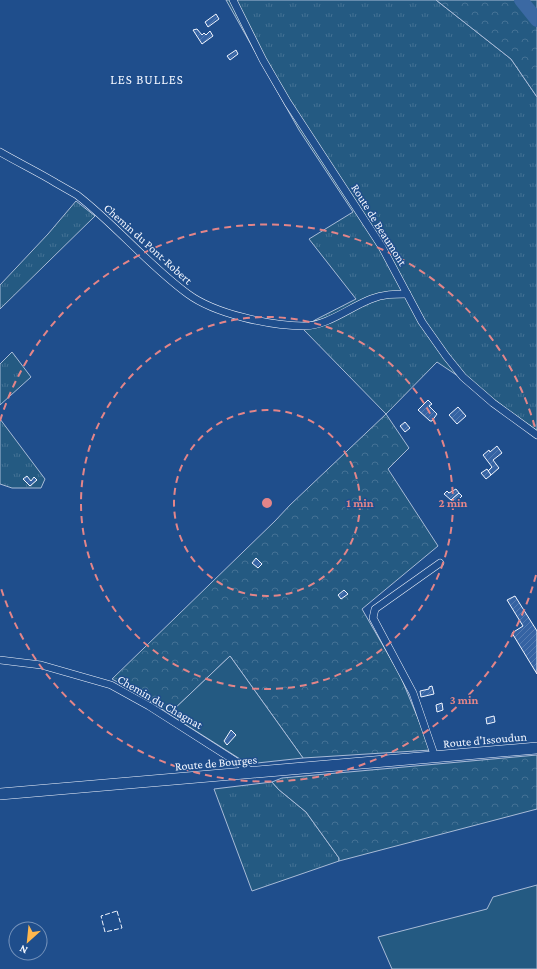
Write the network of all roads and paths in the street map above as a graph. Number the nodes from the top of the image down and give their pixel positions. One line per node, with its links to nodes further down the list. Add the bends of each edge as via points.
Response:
1 (233, 0): 3 (street, Route de Beaumont, via 288,103 382,247)
2 (0, 152): 3 (street, Chemin du Pont-Robert, via 76,195 188,295 222,311 263,322 306,326 338,315 370,299)
3 (407, 294): 4 (street, Route de Beaumont, via 422,322 463,377)
4 (537, 435)
5 (440, 563): 8 (street, via 375,609 373,618 413,692)
6 (0, 660): 9 (street, Chemin du Chagnat, via 41,665 111,685 149,706)
7 (537, 748): 8 (main road, Route d'Issoudun)
8 (435, 757): 9 (main road, Route de Bourges)
9 (254, 773): 10 (main road, Route de Bourges)
10 (0, 794)

